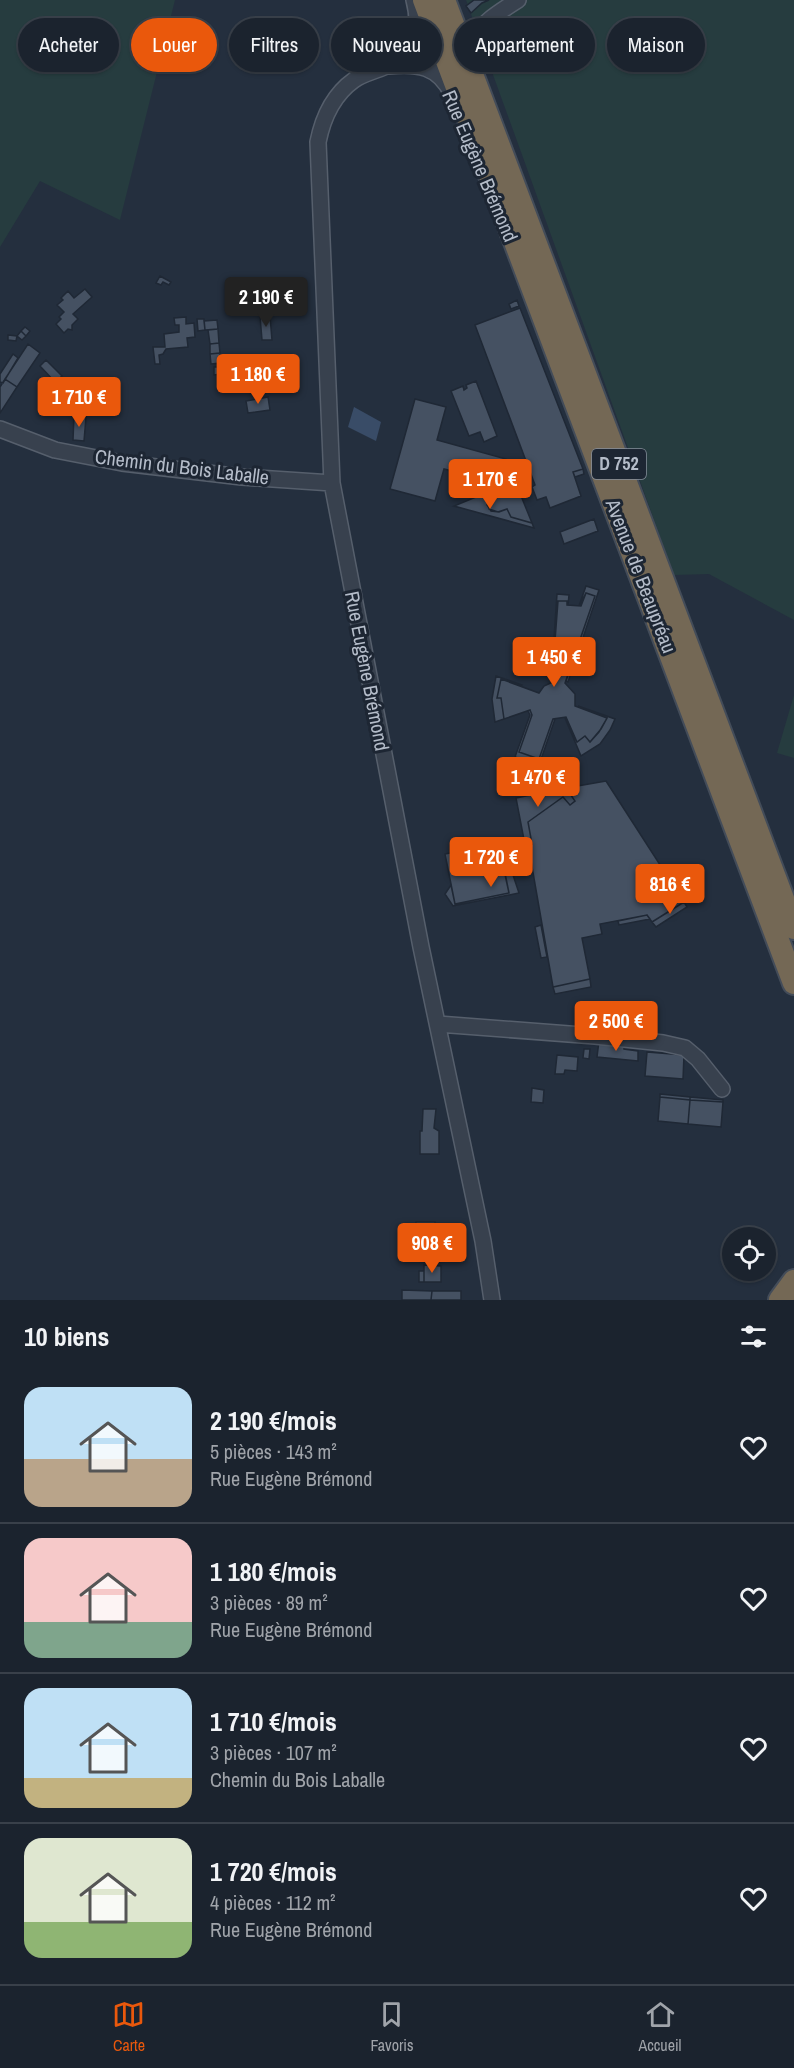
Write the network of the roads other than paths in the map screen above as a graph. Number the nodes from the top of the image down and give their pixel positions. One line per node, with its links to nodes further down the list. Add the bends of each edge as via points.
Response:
1 (414, 0): 5 (street, Rue Eugène Brémond)
2 (424, 0): 9 (highway, Avenue de Beaupréau / D 752)
3 (444, 0): 8 (highway, Avenue de Beaupréau / D 752)
4 (518, 0): 8 (street, via 487,22 472,40 473,53 525,191)
5 (418, 18)
6 (372, 72): 11 (street, Rue Eugène Brémond, via 355,79 337,96 322,121 318,142)
7 (432, 72): 9 (street, Rue Eugène Brémond, via 450,91 497,212)
8 (532, 234): 12 (highway, Avenue de Beaupréau / D 752)
9 (527, 275): 13 (highway, Avenue de Beaupréau / D 752)
10 (0, 429): 11 (street, Chemin du Bois Laballe, via 55,450 122,463)
11 (332, 483): 14 (street, Rue Eugène Brémond)
12 (794, 927)
13 (794, 983)
14 (438, 1024): 15 (street, via 595,1036 685,1048); 17 (street, Rue Eugène Brémond)
15 (722, 1089)
16 (794, 1281): 18 (highway)
17 (492, 1300)
18 (780, 1300)

